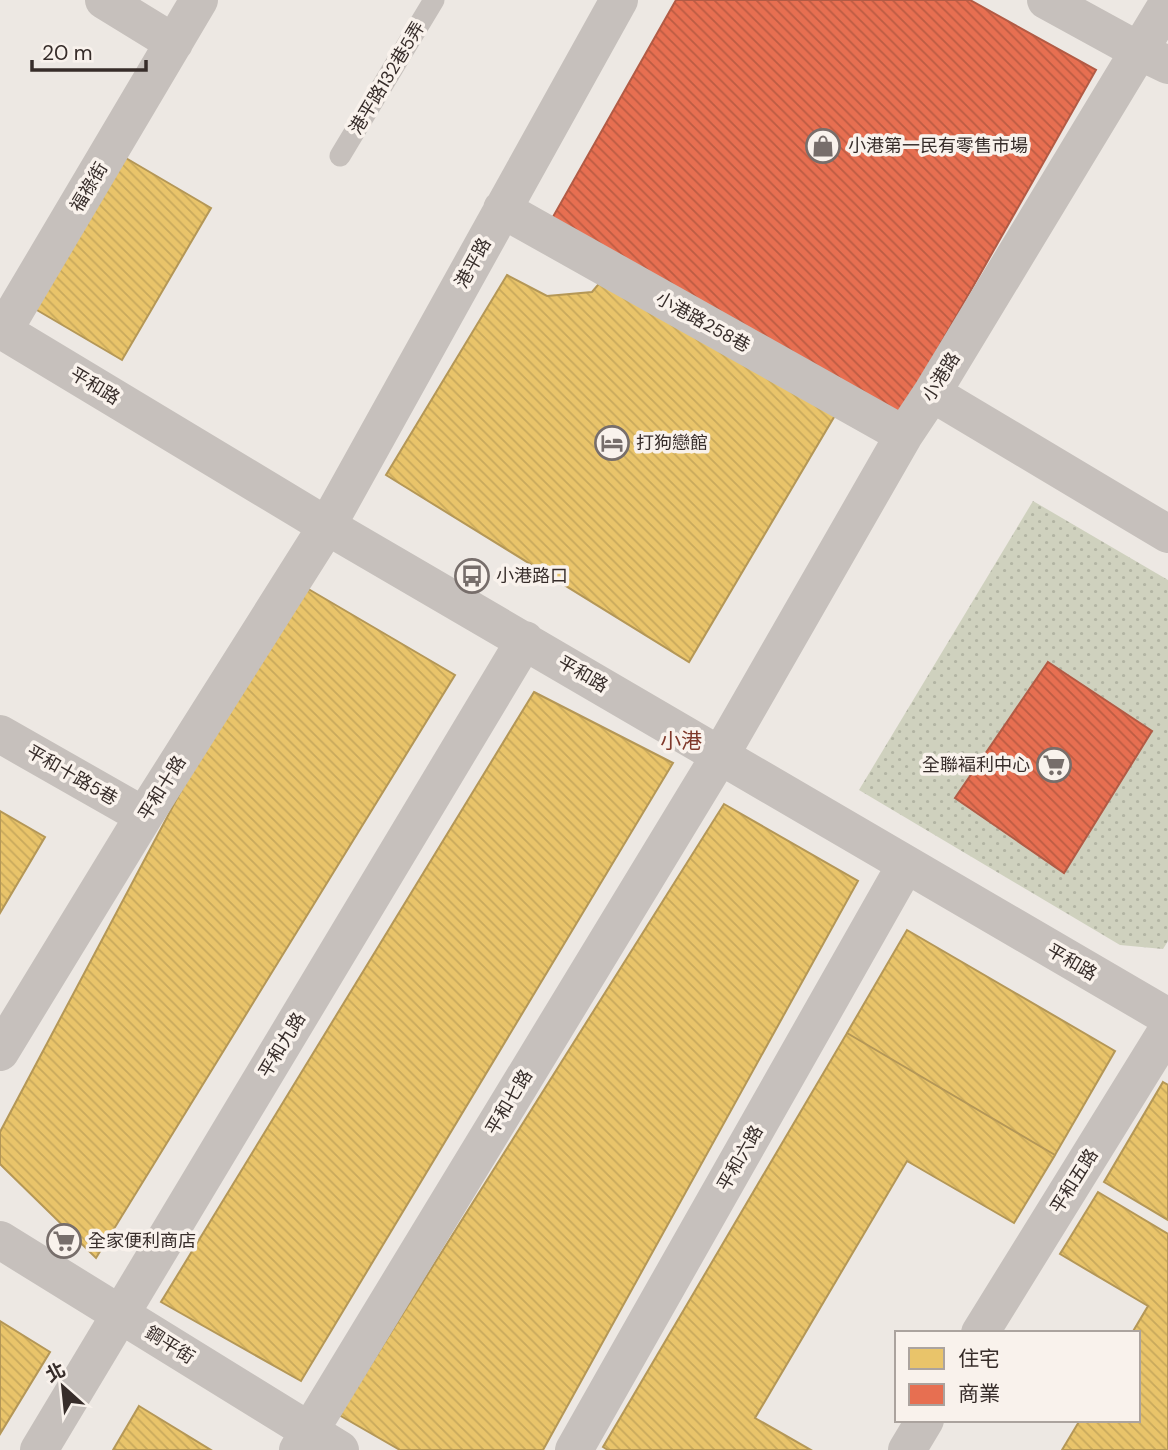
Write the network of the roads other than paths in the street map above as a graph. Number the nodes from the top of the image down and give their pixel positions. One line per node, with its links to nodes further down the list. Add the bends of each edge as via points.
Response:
1 (104, 0): 7 (street)
2 (199, 0): 7 (street, 福祿街)
3 (434, 0): 9 (lane, 港平路132巷5弄)
4 (1046, 0): 8 (street)
5 (1168, 4): 8 (street, 小港路)
6 (604, 5): 10 (street, 港平路)
7 (174, 43): 11 (street, 福祿街)
8 (1153, 58): 12 (street, 小港路)
9 (340, 156)
10 (502, 209): 13 (street, 小港路258巷); 14 (street, 港平路)
11 (1, 330): 14 (street, 平和路)
12 (932, 393): 13 (street, 小港路); 15 (street)
13 (904, 435): 18 (street, 小港路)
14 (327, 526): 16 (street, 平和路); 19 (street, 平和十路)
15 (1168, 534)
16 (525, 640): 18 (street, 平和路); 25 (street, 平和九路)
17 (5, 748): 19 (street, 平和十路5巷)
18 (720, 754): 20 (street, 平和路); 28 (street, 平和七路)
19 (144, 816): 23 (street, 平和十路)
20 (905, 866): 21 (street, 平和路); 30 (street, 平和六路)
21 (1168, 1017)
22 (1168, 1029): 26 (street, 平和五路)
23 (0, 1052)
24 (0, 1241): 25 (street, 鋼平街)
25 (120, 1315): 28 (street, 鋼平街); 29 (street, 平和九路)
26 (981, 1331)
27 (924, 1422): 31 (street)
28 (316, 1444)
29 (39, 1450)
30 (574, 1450)
31 (907, 1450)

